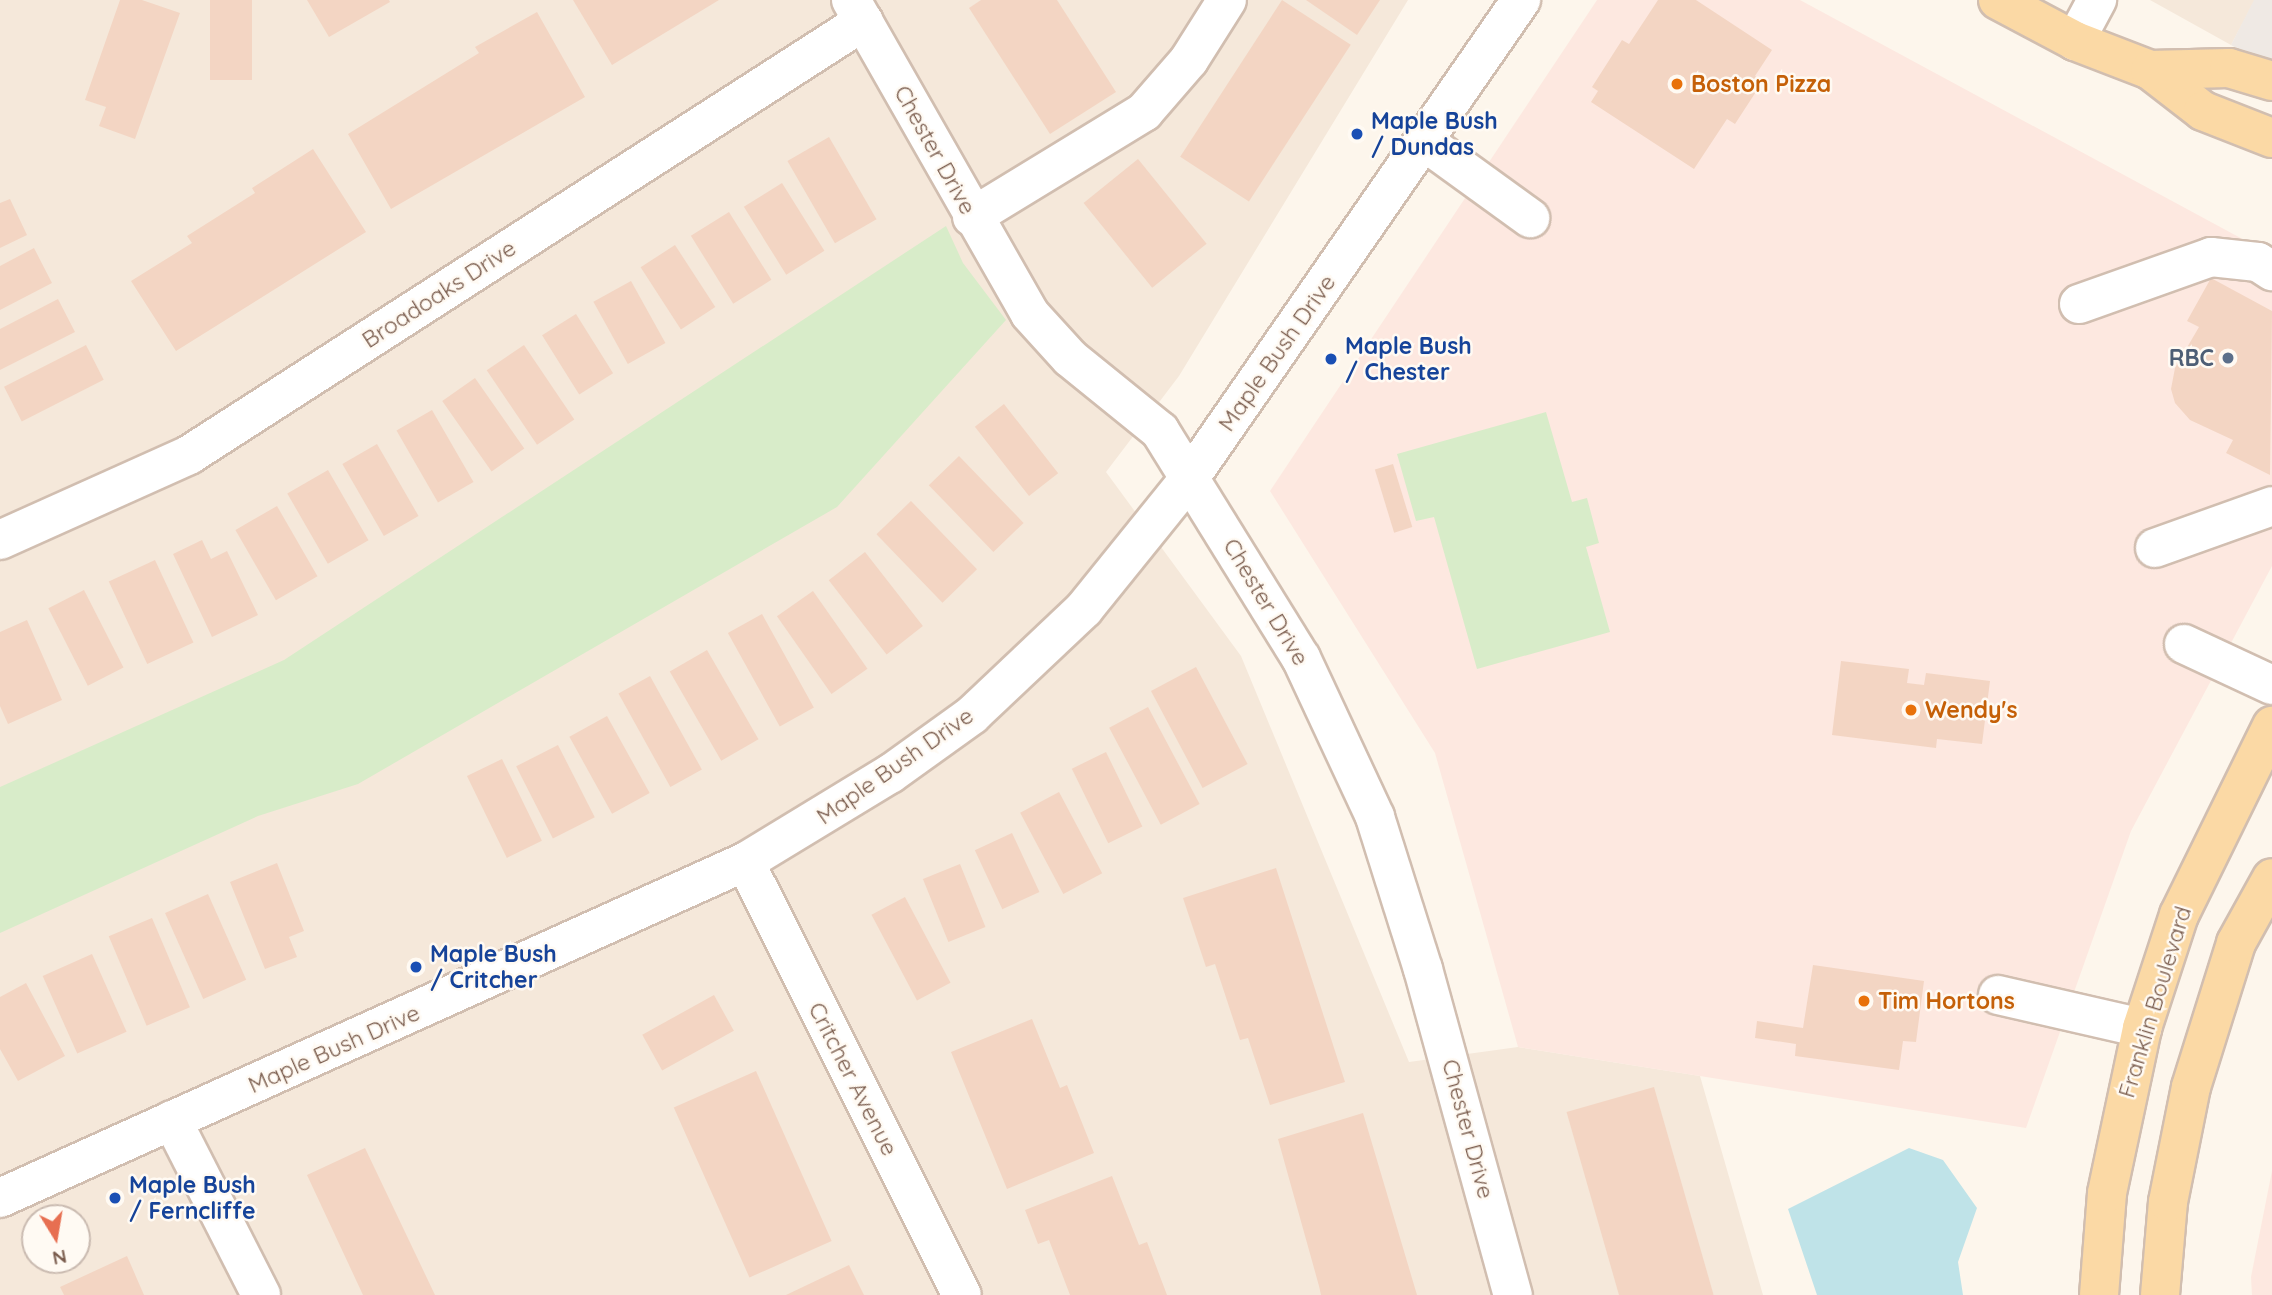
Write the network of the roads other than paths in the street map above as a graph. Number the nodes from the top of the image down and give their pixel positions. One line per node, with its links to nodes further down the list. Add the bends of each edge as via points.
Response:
1 (1227, 0): 11 (street, via 1189,60 1144,112)
2 (1521, 0): 10 (street, Maple Bush Drive)
3 (1998, 0): 6 (main road)
4 (2097, 0): 6 (street)
5 (857, 10): 11 (street, Chester Drive); 17 (street, Broadoaks Drive, via 189,455)
6 (2075, 41): 7 (main road)
7 (2150, 70): 8 (main road, via 2229,68); 9 (main road, via 2203,111)
8 (2272, 81)
9 (2272, 138)
10 (1425, 142): 12 (street); 15 (street, Maple Bush Drive)
11 (972, 218): 15 (street, Chester Drive, via 1030,314 1070,358 1160,431)
12 (1531, 218)
13 (2272, 271): 14 (street, via 2258,262 2211,257)
14 (2079, 304)
15 (1189, 479): 22 (street, Maple Bush Drive, via 1084,609 972,715 890,774); 30 (street, Chester Drive, via 1301,658 1375,817 1427,981)
16 (2272, 506): 18 (street)
17 (0, 540)
18 (2155, 548)
19 (2185, 645): 20 (street)
20 (2272, 685)
21 (2272, 726): 25 (main road, Franklin Boulevard, via 2179,915)
22 (745, 862): 26 (street, Maple Bush Drive); 29 (street, Critcher Avenue)
23 (2272, 878): 32 (main road, via 2236,943 2194,1075 2168,1202)
24 (1997, 995): 25 (street)
25 (2142, 1028): 31 (main road, Franklin Boulevard, via 2111,1171)
26 (173, 1120): 27 (street, Maple Bush Drive); 28 (street)
27 (0, 1198)
28 (261, 1295)
29 (961, 1295)
30 (1513, 1295)
31 (2099, 1295)
32 (2160, 1295)

